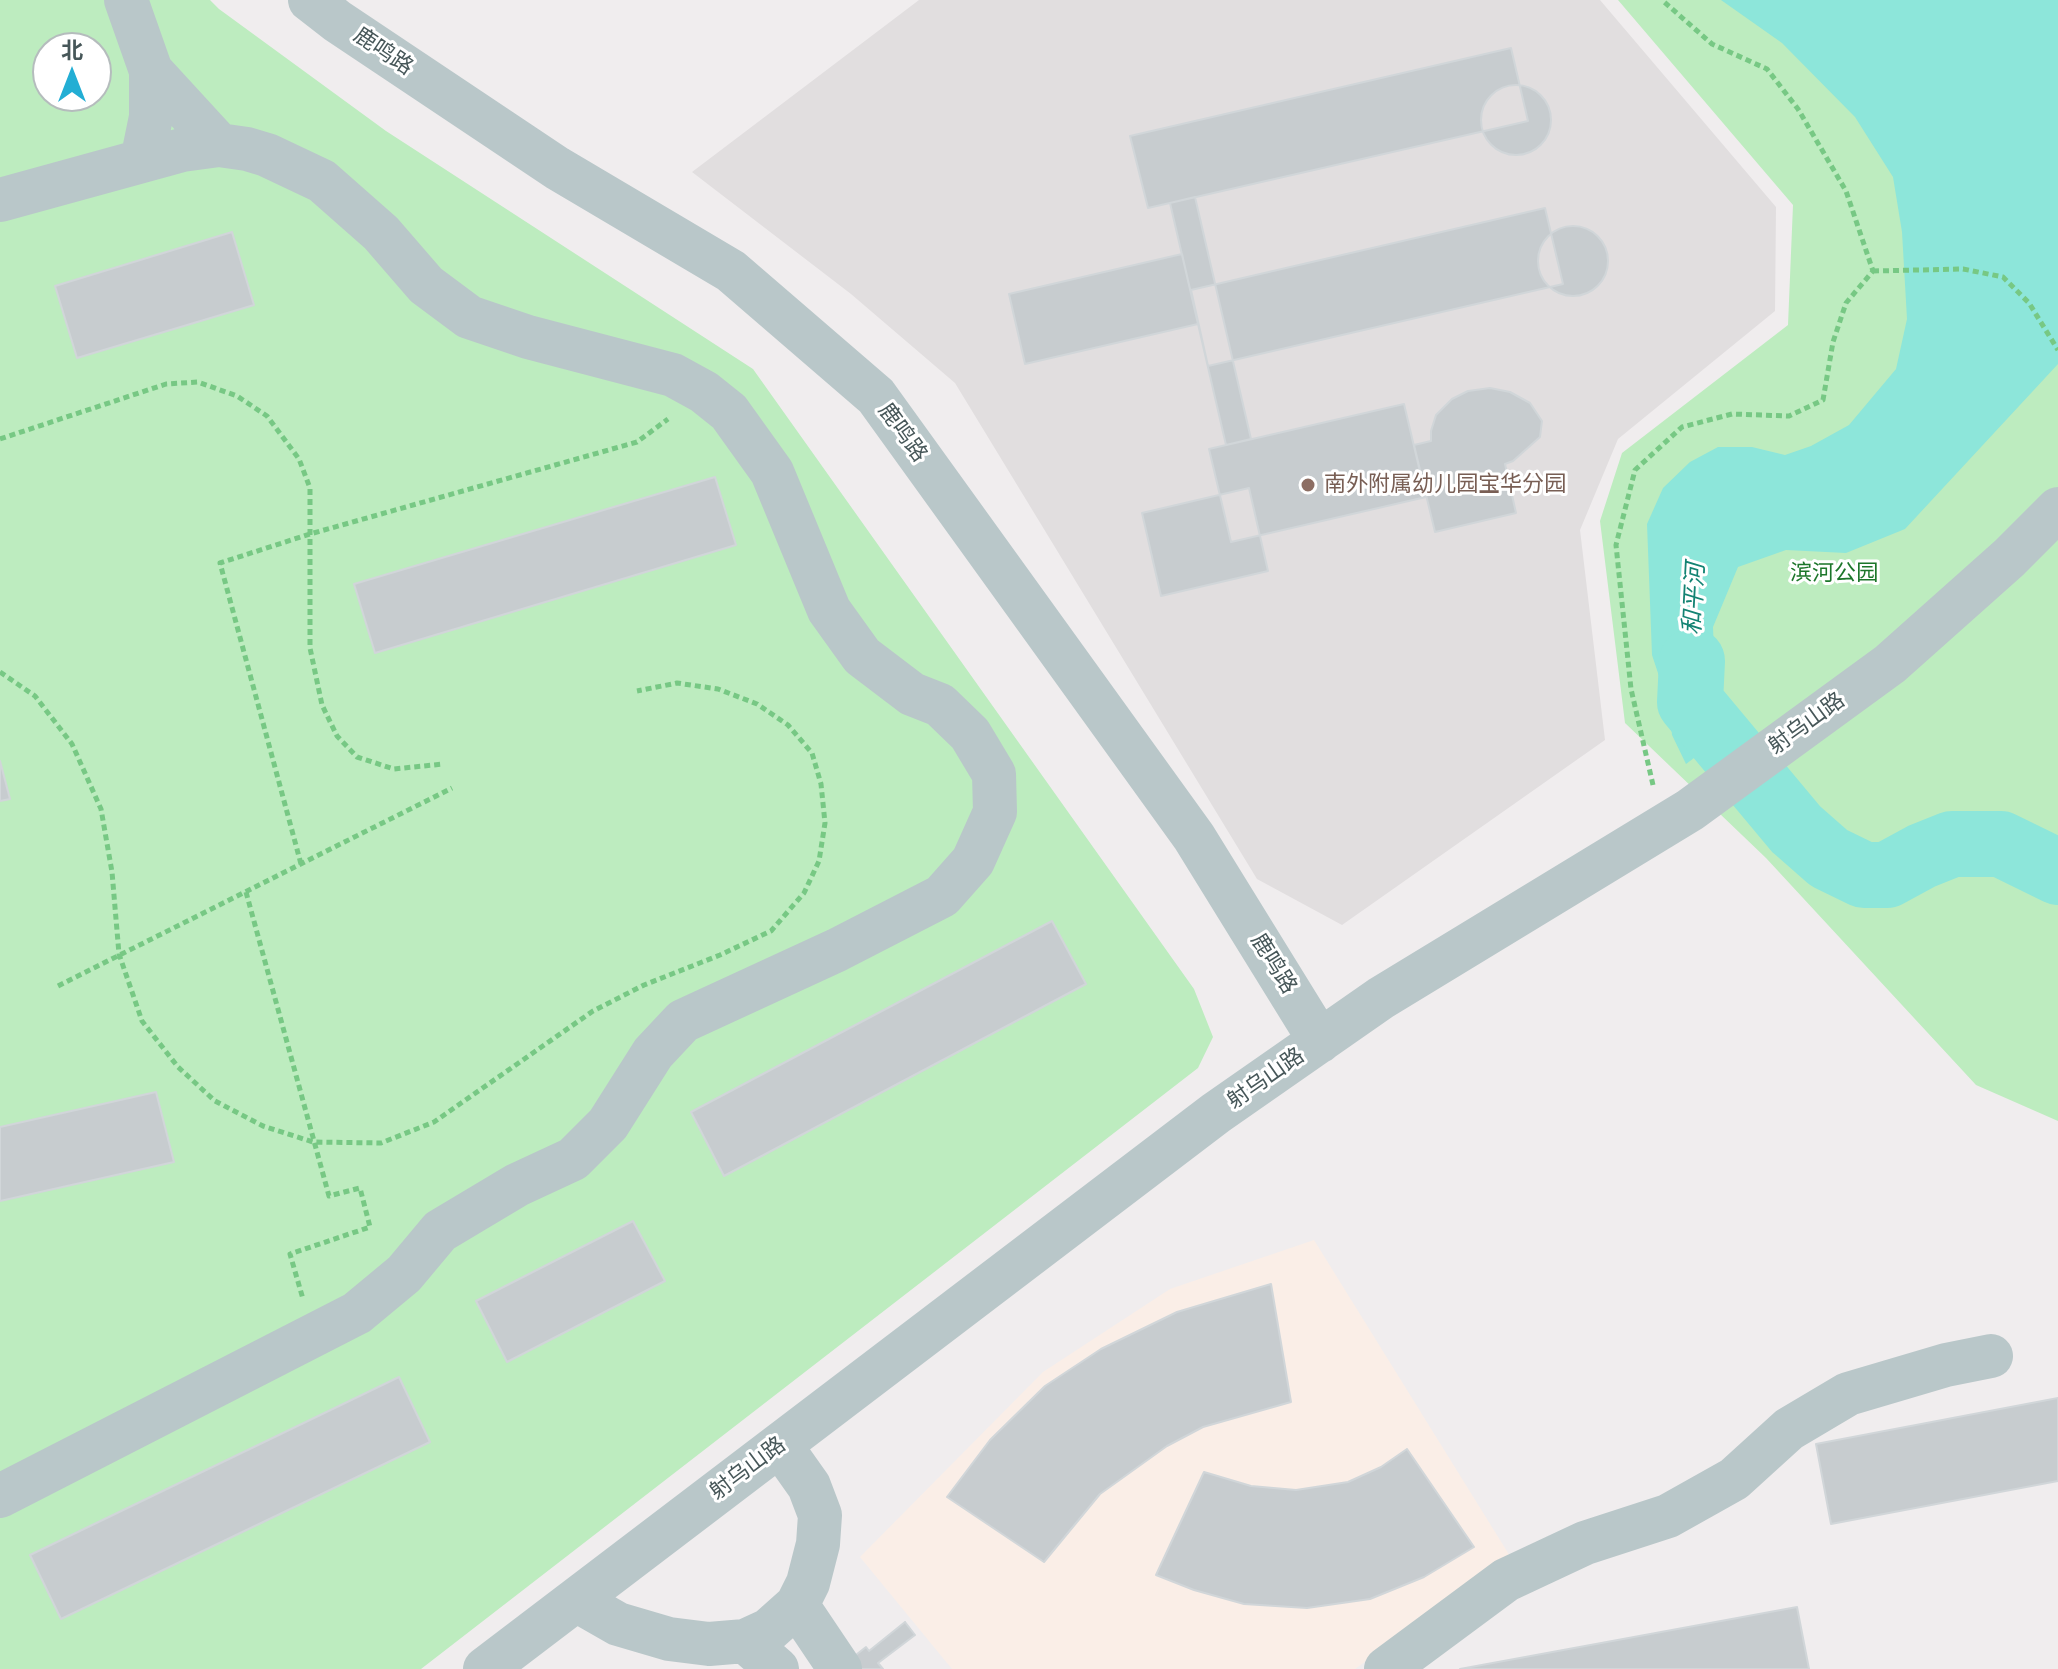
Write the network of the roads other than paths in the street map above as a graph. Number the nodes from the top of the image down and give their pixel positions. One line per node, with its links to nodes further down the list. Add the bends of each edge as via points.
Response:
1 (126, 0): 3 (street)
2 (310, 0): 8 (street, 鹿鸣路, via 557,168 731,271 876,396 1194,837)
3 (151, 71): 4 (street); 5 (street, via 151,117)
4 (219, 145): 5 (street); 11 (street, via 267,155 322,181 381,233 426,285 469,317 673,375 729,412 772,472 829,610 862,656 912,694 940,705 970,734 994,774 995,812 973,861 942,896 683,1021 653,1053 608,1124 573,1159 440,1231 404,1274 357,1313)
5 (142, 161): 6 (street)
6 (0, 200)
7 (2058, 509): 8 (street, 射乌山路, via 1890,664 1679,817 1381,998)
8 (1320, 1041): 10 (street, 射乌山路, via 1216,1113)
9 (1991, 1356): 17 (street, via 1848,1394 1789,1429 1734,1479 1668,1516 1585,1543 1506,1580)
10 (780, 1445): 12 (street, 射乌山路); 13 (street, via 809,1486 820,1515 808,1583)
11 (0, 1496)
12 (576, 1600): 14 (street, via 618,1624); 15 (street, 射乌山路)
13 (797, 1605): 14 (street, via 769,1630); 16 (street)
14 (761, 1655)
15 (485, 1669)
16 (840, 1669)
17 (1386, 1669)

